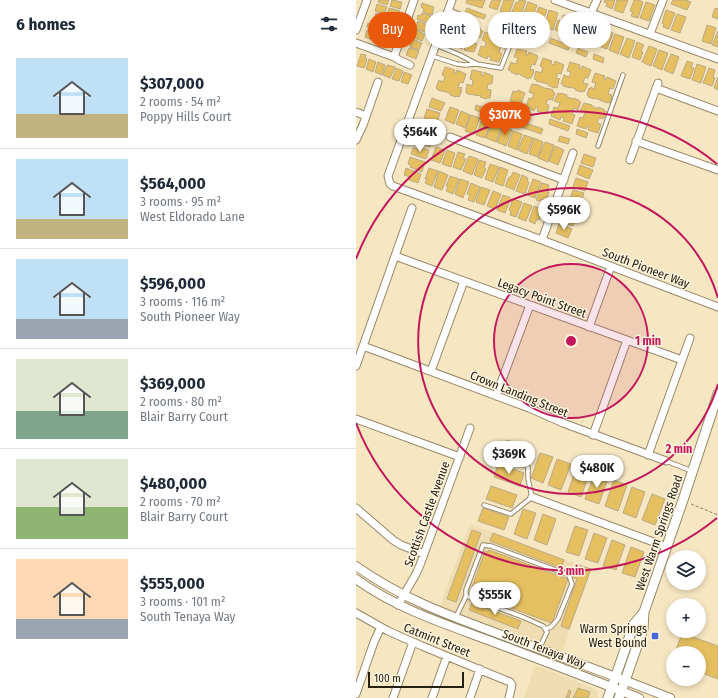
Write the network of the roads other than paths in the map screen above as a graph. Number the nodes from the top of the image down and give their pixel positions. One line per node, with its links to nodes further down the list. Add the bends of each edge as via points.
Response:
1 (367, 0): 12 (street)
2 (414, 0): 19 (street)
3 (452, 0): 7 (street)
4 (555, 0): 9 (street)
5 (597, 0): 10 (street)
6 (663, 0): 13 (street)
7 (449, 10): 8 (lane)
8 (454, 12)
9 (588, 12)
10 (591, 12)
11 (611, 20): 13 (street)
12 (356, 30)
13 (650, 34): 20 (street)
14 (356, 43): 19 (street)
15 (435, 48): 18 (street)
16 (443, 48): 21 (lane)
17 (509, 48): 21 (lane, via 501,68)
18 (432, 56): 21 (lane, via 457,64); 37 (street, South Pioneer Way, via 388,176 390,184)
19 (394, 57): 22 (street)
20 (718, 59)
21 (476, 64)
22 (410, 65)
23 (623, 75): 31 (lane)
24 (378, 82): 27 (street)
25 (718, 111): 30 (street, via 657,86)
26 (356, 112): 27 (street)
27 (366, 116): 29 (street)
28 (450, 137): 35 (street)
29 (356, 140)
30 (636, 141): 33 (street); 34 (street)
31 (598, 146)
32 (573, 153): 35 (street)
33 (630, 160)
34 (718, 170)
35 (564, 180): 37 (street)
36 (412, 208): 38 (street)
37 (542, 240): 39 (street, South Pioneer Way)
38 (395, 256): 40 (street, Legacy Point Street); 46 (street)
39 (611, 266): 42 (street, South Pioneer Way); 43 (street)
40 (464, 281): 41 (street, Legacy Point Street); 49 (street)
41 (530, 305): 43 (street, Legacy Point Street); 51 (street)
42 (718, 307)
43 (589, 326): 45 (street, Legacy Point Street)
44 (690, 338): 47 (street)
45 (627, 340): 47 (street, Legacy Point Street); 54 (street)
46 (363, 346): 48 (street); 49 (street, Crown Landing Street)
47 (682, 360): 55 (street)
48 (356, 366)
49 (430, 371): 51 (street, Crown Landing Street)
50 (718, 394): 59 (main road, West Warm Springs Road)
51 (496, 396): 54 (street, Crown Landing Street)
52 (356, 419): 56 (street)
53 (470, 428): 56 (street, Scottish Castle Avenue)
54 (593, 435): 55 (street, Crown Landing Street)
55 (648, 455): 58 (street, Crown Landing Street)
56 (460, 457): 64 (street, Scottish Castle Avenue)
57 (504, 457): 60 (lane, via 528,467)
58 (666, 461): 59 (lane)
59 (693, 471): 63 (main road, West Warm Springs Road)
60 (532, 497): 61 (lane, via 511,514); 63 (street)
61 (484, 505)
62 (356, 508): 64 (street, via 393,540)
63 (667, 547): 70 (main road, West Warm Springs Road)
64 (424, 554): 67 (street, Scottish Castle Avenue)
65 (356, 566): 67 (street, South Tenaya Way)
66 (356, 579): 69 (street, South Tenaya Way)
67 (404, 596): 69 (street, Scottish Castle Avenue); 72 (street, South Tenaya Way)
68 (466, 596): 72 (lane); 74 (lane, via 523,617); 74 (lane, via 483,545 569,575 572,584 558,619 551,627)
69 (398, 605): 81 (street, South Tenaya Way)
70 (644, 612): 79 (main road, West Warm Springs Road, via 634,624); 80 (main road, West Warm Springs Road, via 643,629)
71 (356, 613): 73 (street, Catmint Street)
72 (455, 618): 76 (street, South Tenaya Way)
73 (381, 627): 75 (street, Catmint Street); 82 (street)
74 (545, 629): 76 (lane, via 547,632)
75 (412, 642): 77 (street, Catmint Street); 84 (street)
76 (540, 649): 79 (street, South Tenaya Way)
77 (447, 656): 78 (street, Catmint Street); 85 (street)
78 (480, 669): 86 (street); 87 (street, Catmint Street, via 512,683)
79 (616, 677): 80 (street, South Tenaya Way); 81 (main road, West Warm Springs Road)
80 (626, 680): 83 (main road, West Warm Springs Road); 90 (street, South Tenaya Way)
81 (612, 687): 83 (street, South Tenaya Way); 88 (main road, West Warm Springs Road)
82 (356, 694)
83 (621, 695): 89 (street, South Tenaya Way)
84 (393, 698)
85 (432, 698)
86 (470, 698)
87 (509, 698)
88 (608, 698)
89 (639, 698)
90 (670, 698)

